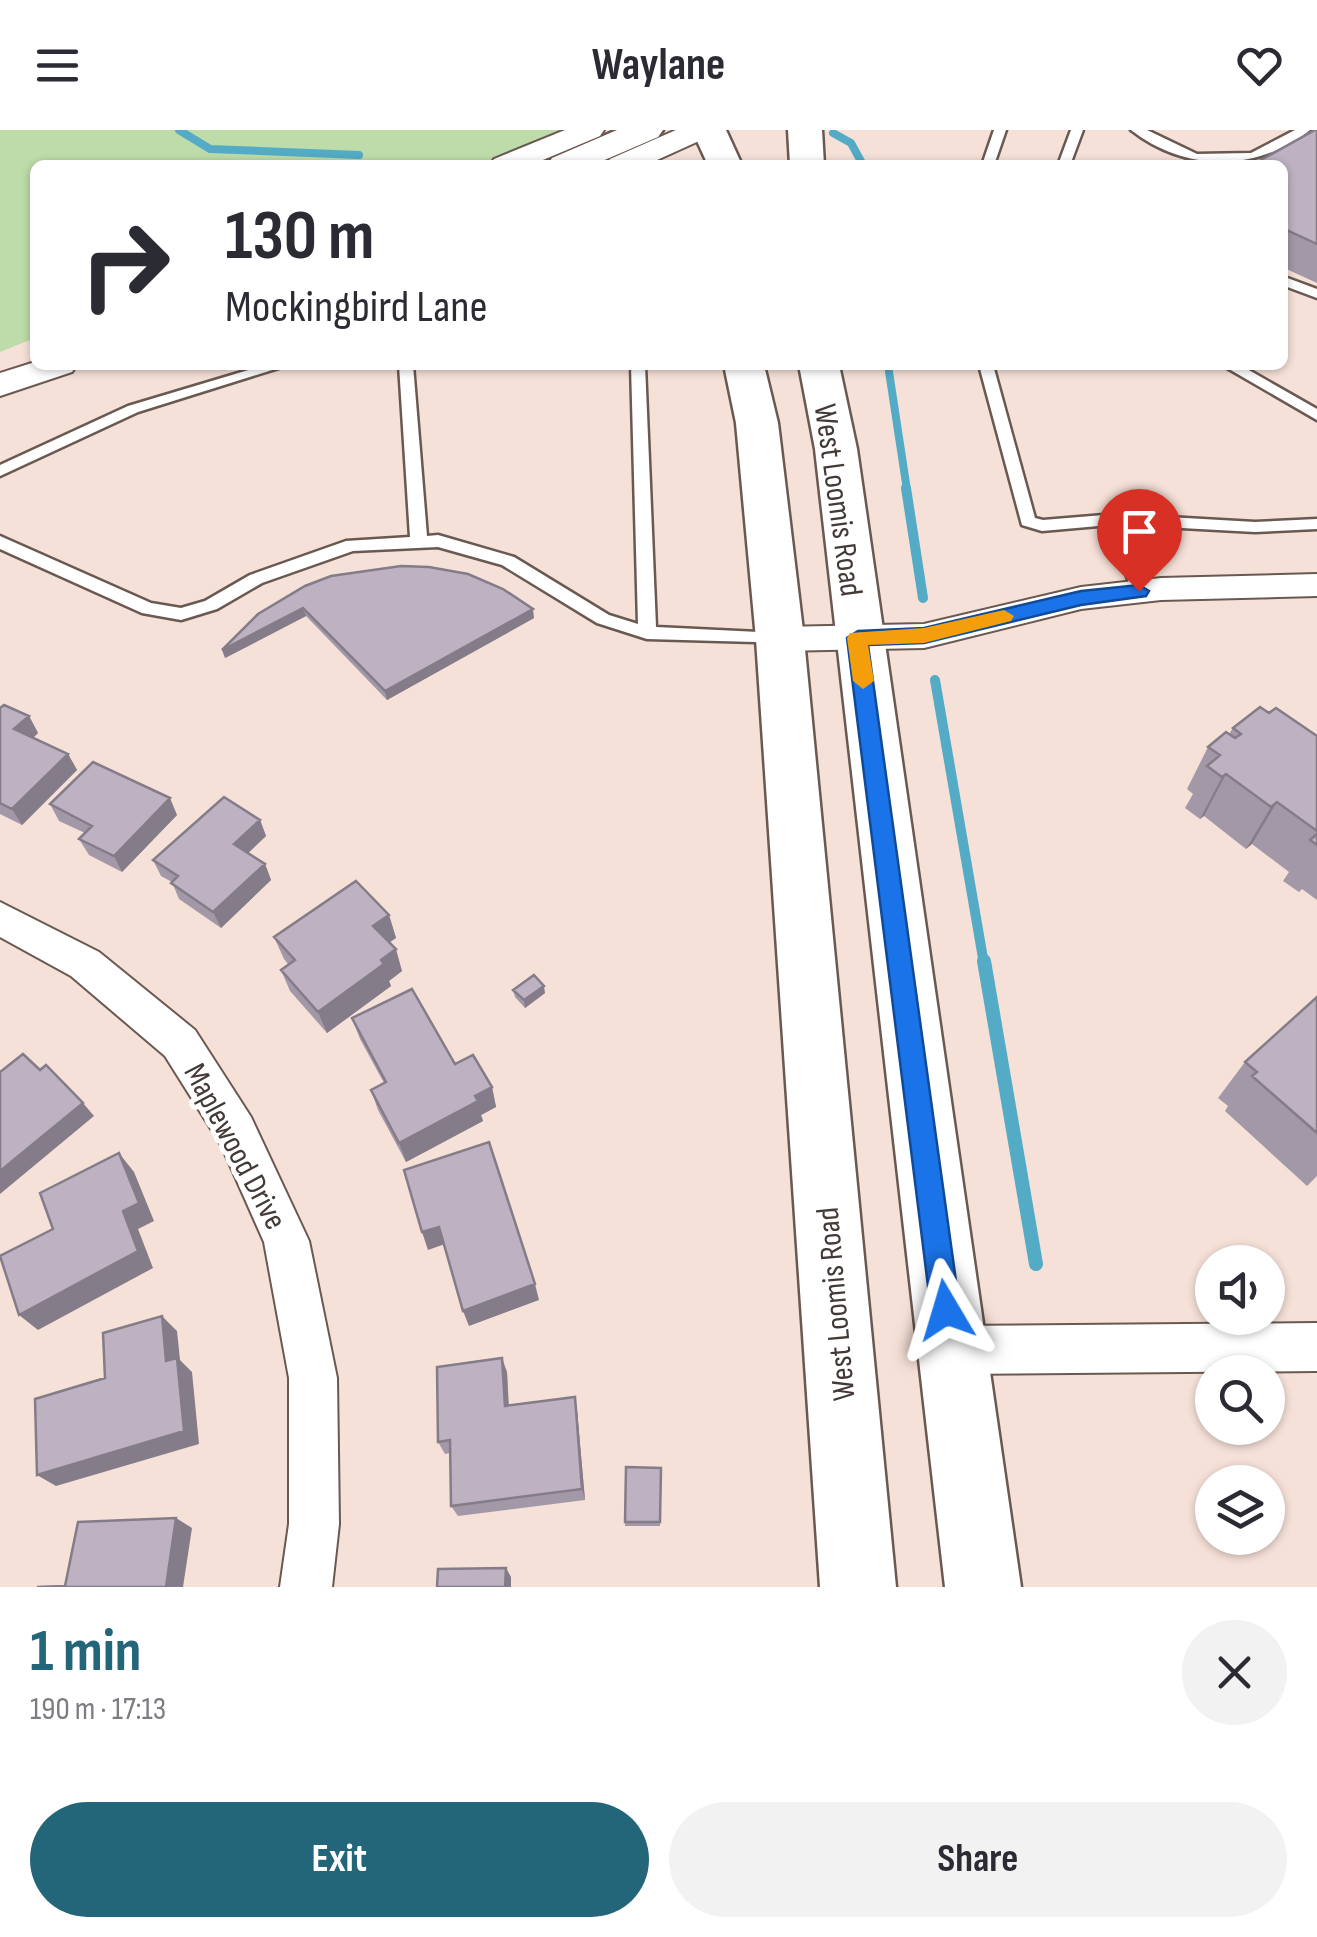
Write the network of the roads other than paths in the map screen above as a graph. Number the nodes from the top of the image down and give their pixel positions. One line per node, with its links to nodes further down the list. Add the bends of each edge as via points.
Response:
1 (590, 130): 10 (street)
2 (646, 130): 11 (main road)
3 (743, 130): 14 (main road)
4 (806, 130): 15 (main road)
5 (1000, 130): 16 (lane)
6 (1077, 130): 17 (lane)
7 (1137, 130): 18 (lane)
8 (1304, 130): 19 (lane, via 1254,156)
9 (692, 137): 12 (street); 13 (main road)
10 (517, 160)
11 (576, 160)
12 (634, 160)
13 (719, 160)
14 (754, 160)
15 (806, 160)
16 (990, 160)
17 (1066, 160)
18 (1186, 160)
19 (1211, 160)
20 (1288, 282): 21 (lane)
21 (1317, 294)
22 (30, 349): 23 (street)
23 (0, 362)
24 (46, 370): 33 (street)
25 (264, 370): 35 (lane, via 133,409)
26 (406, 370): 39 (lane)
27 (638, 370): 43 (lane)
28 (745, 370): 45 (main road, West Loomis Road, via 758,422)
29 (792, 370): 36 (main road)
30 (820, 370): 36 (main road, West Loomis Road)
31 (987, 370): 37 (lane, via 1028,522)
32 (1239, 370): 34 (lane)
33 (0, 386)
34 (1317, 415)
35 (0, 471)
36 (840, 482): 44 (main road, West Loomis Road)
37 (1116, 519): 38 (lane); 42 (lane)
38 (1317, 524)
39 (418, 541): 40 (lane, via 352,546 309,558 181,614 148,609); 43 (lane, via 508,561 604,619)
40 (0, 542)
41 (1317, 586): 42 (street)
42 (1139, 591): 44 (street, via 1081,598 924,636)
43 (647, 633): 45 (lane)
44 (858, 638): 45 (street); 48 (main road, West Loomis Road)
45 (780, 639): 50 (main road, West Loomis Road)
46 (0, 918): 49 (street, Maplewood Drive, via 85,964 180,1043 236,1131 286,1241 312,1378 314,1524)
47 (1317, 1347): 48 (street)
48 (951, 1350): 51 (main road, West Loomis Road)
49 (306, 1587)
50 (858, 1587)
51 (983, 1587)

